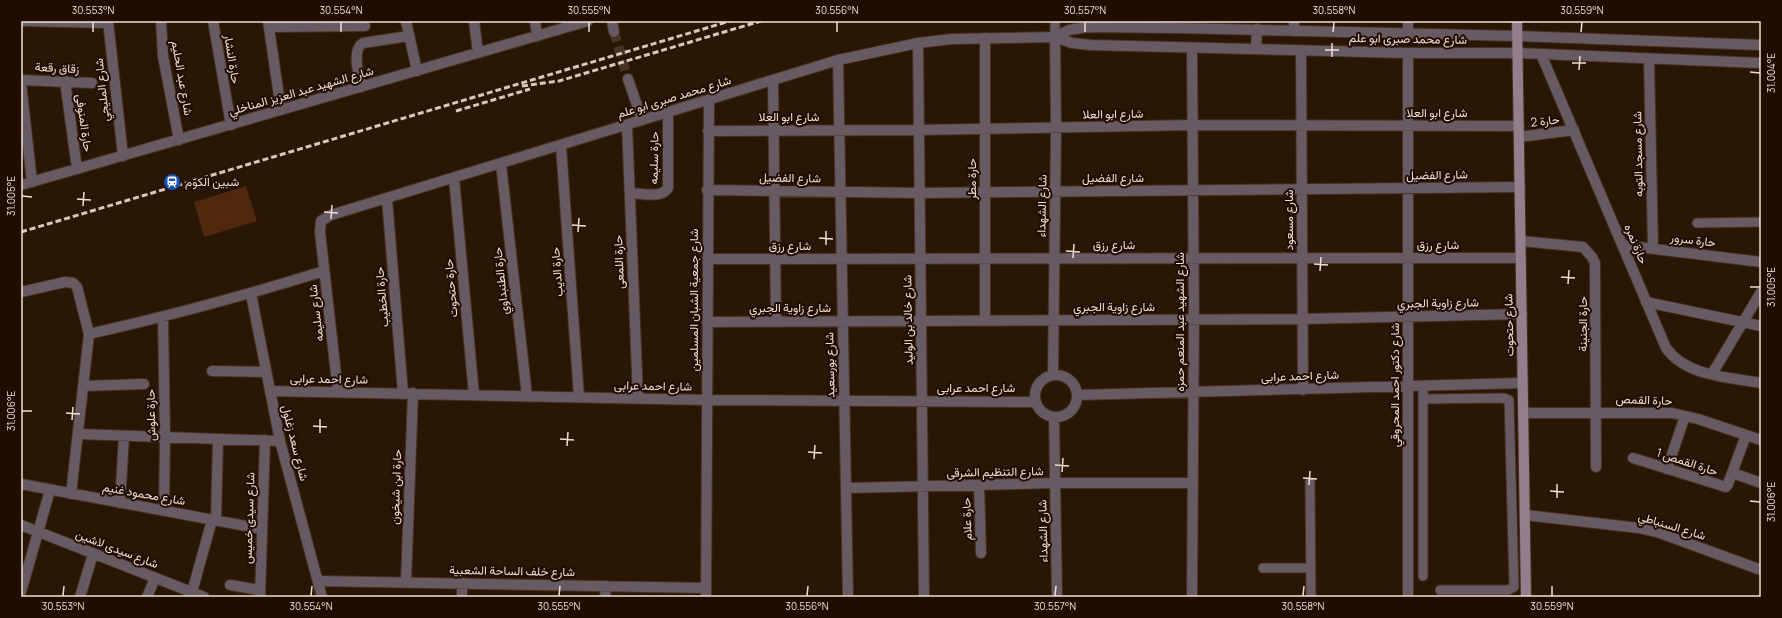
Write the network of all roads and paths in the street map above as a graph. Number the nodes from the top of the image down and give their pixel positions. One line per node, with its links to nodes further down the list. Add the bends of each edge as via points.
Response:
1 (21, 21): 12 (street)
2 (161, 21): 63 (street, شارع عبد الحليم, via 164,63)
3 (213, 21): 50 (street, حارة النشار)
4 (406, 21): 20 (street)
5 (474, 21): 30 (street)
6 (535, 21): 21 (street)
7 (588, 21): 21 (street, شارع الشهيد عبد العزيز المناخلي)
8 (612, 21): 18 (street)
9 (1055, 21): 23 (lane)
10 (1408, 21): 19 (street)
11 (1517, 21): 22 (main road, شارع حتحوت)
12 (108, 22): 65 (street, شارع المليجي)
13 (269, 24): 16 (street); 46 (street)
14 (1177, 24): 15 (street, شارع محمد صبرى ابو علم); 23 (street, شارع محمد صبرى ابو علم, via 1088,27 1069,30)
15 (1257, 25): 17 (street, شارع محمد صبرى ابو علم); 28 (street)
16 (365, 26)
17 (1294, 26): 19 (street, شارع محمد صبرى ابو علم)
18 (614, 32)
19 (1408, 33): 22 (street, شارع محمد صبرى ابو علم)
20 (409, 36): 37 (street); 44 (street, via 363,43 359,46 356,51)
21 (537, 36): 30 (street, شارع الشهيد عبد العزيز المناخلي)
22 (1517, 36): 26 (street, شارع محمد صبرى ابو علم); 32 (main road, شارع حتحوت)
23 (1055, 37): 24 (street, شارع محمد صبرى ابو علم); 27 (street, شارع محمد صبرى ابو علم, via 1081,44); 55 (street, شارع الشهداء)
24 (985, 38): 25 (street, شارع محمد صبرى ابو علم); 56 (street, حارة مطر)
25 (918, 43): 34 (street, شارع محمد صبرى ابو علم); 59 (street, شارع خالد بن الوليد)
26 (1761, 45)
27 (1192, 48): 28 (street, شارع محمد صبرى ابو علم); 52 (street, شارع الشهيد عبد المنعم حمزه)
28 (1256, 49): 29 (street, شارع محمد صبرى ابو علم)
29 (1300, 51): 31 (street, شارع محمد صبرى ابو علم); 49 (street, شارع مسعود)
30 (478, 53): 37 (street, شارع الشهيد عبد العزيز المناخلي)
31 (1408, 53): 32 (street, شارع محمد صبرى ابو علم); 53 (street, شارع دكتور احمد المحروقي)
32 (1518, 53): 33 (street, شارع محمد صبرى ابو علم); 54 (main road, شارع حتحوت)
33 (1541, 54): 35 (street, شارع محمد صبرى ابو علم); 60 (street, حارة نمره)
34 (838, 60): 40 (street, شارع محمد صبرى ابو علم); 58 (street, شارع بورسعيد)
35 (1649, 60): 36 (street, شارع محمد صبرى ابو علم); 88 (street, شارع مسجد التوبه)
36 (1761, 63)
37 (417, 71): 44 (street, شارع الشهيد عبد العزيز المناخلي)
38 (628, 79): 48 (street)
39 (21, 80): 41 (street, زقاق رقعة)
40 (773, 80): 45 (street, شارع محمد صبرى ابو علم); 57 (street)
41 (65, 81): 43 (street, زقاق رقعة); 67 (street, حارة المنوفى)
42 (21, 83): 69 (street)
43 (92, 83)
44 (361, 87): 46 (street, شارع الشهيد عبد العزيز المناخلي)
45 (709, 100): 47 (street, شارع محمد صبرى ابو علم); 61 (street, شارع جمعية الشبان المسلمين)
46 (282, 110): 50 (street, شارع الشهيد عبد العزيز المناخلي)
47 (668, 113): 48 (street, شارع محمد صبرى ابو علم); 80 (street, حارة سليمه, via 668,188 660,194)
48 (642, 120): 51 (street, شارع محمد صبرى ابو علم)
49 (1301, 124): 52 (street, شارع ابو العلا); 53 (street, شارع ابو العلا); 73 (street, شارع مسعود)
50 (231, 125): 63 (street, شارع الشهيد عبد العزيز المناخلي)
51 (627, 125): 64 (street, شارع محمد صبرى ابو علم); 80 (street, حارة اللمعى)
52 (1193, 125): 55 (street, شارع ابو العلا); 76 (street, شارع الشهيد عبد المنعم حمزه)
53 (1408, 125): 54 (street, شارع ابو العلا); 72 (street, شارع دكتور احمد المحروقي)
54 (1519, 126): 62 (main road, شارع حتحوت)
55 (1056, 128): 56 (street, شارع ابو العلا); 79 (street, شارع الشهداء)
56 (985, 129): 59 (street, شارع ابو العلا); 78 (street, حارة مطر)
57 (773, 130): 58 (street, شارع ابو العلا); 61 (street, شارع ابو العلا); 75 (street)
58 (839, 130): 59 (street, شارع ابو العلا); 77 (street, شارع بورسعيد)
59 (919, 130): 81 (street, شارع خالد بن الوليد)
60 (1574, 130): 62 (street, حارة 2); 87 (street, حارة نمره)
61 (708, 131): 74 (street, شارع جمعية الشبان المسلمين)
62 (1519, 137): 71 (main road, شارع حتحوت)
63 (180, 140): 65 (street, شارع الشهيد عبد العزيز المناخلي)
64 (561, 146): 66 (street, شارع محمد صبرى ابو علم); 137 (street, حارة الديب)
65 (122, 156): 67 (street, شارع الشهيد عبد العزيز المناخلي)
66 (502, 164): 68 (street, شارع محمد صبرى ابو علم); 136 (street, حارة الطنبداوي)
67 (77, 169): 69 (street, شارع الشهيد عبد العزيز المناخلي)
68 (454, 178): 82 (street, شارع محمد صبرى ابو علم); 134 (street, حارة حتحوت)
69 (32, 182): 70 (street, شارع الشهيد عبد العزيز المناخلي)
70 (21, 186)
71 (1520, 187): 72 (street, شارع الفضيل); 86 (main road, شارع حتحوت)
72 (1408, 188): 73 (street, شارع الفضيل); 92 (street, شارع دكتور احمد المحروقي)
73 (1301, 189): 76 (street, شارع الفضيل); 91 (street, شارع مسعود)
74 (708, 190): 75 (street, شارع الفضيل); 94 (street, شارع جمعية الشبان المسلمين)
75 (774, 191): 77 (street, شارع الفضيل); 95 (street)
76 (1193, 191): 79 (street, شارع الفضيل); 90 (street, شارع الشهيد عبد المنعم حمزه)
77 (840, 192): 81 (street, شارع الفضيل); 96 (street, شارع بورسعيد)
78 (985, 192): 79 (street, شارع الفضيل); 81 (street, شارع الفضيل); 98 (street, حارة مطر)
79 (1056, 192): 89 (street, شارع الشهداء)
80 (630, 193): 138 (street, حارة اللمعى)
81 (919, 193): 97 (street, شارع خالد بن الوليد)
82 (387, 199): 85 (street, شارع محمد صبرى ابو علم, via 326,217 319,226); 133 (street, حارة الخطيب)
83 (1761, 222): 84 (lane)
84 (1697, 223)
85 (320, 232): 100 (street, شارع سليمه)
86 (1520, 241): 93 (main road, شارع حتحوت); 146 (street, حارة الجنينة, via 1584,247 1592,257 1596,269)
87 (1622, 245): 88 (street, حارة سرور); 104 (street, حارة نمره)
88 (1653, 248): 99 (street, حارة سرور)
89 (1054, 258): 90 (street, شارع رزق); 98 (street, شارع رزق); 108 (street, شارع الشهداء)
90 (1193, 258): 91 (street, شارع رزق); 109 (street, شارع الشهيد عبد المنعم حمزه)
91 (1302, 258): 92 (street, شارع رزق); 110 (street, شارع مسعود)
92 (1408, 258): 93 (street, شارع رزق); 106 (street, شارع دكتور احمد المحروقي)
93 (1521, 258): 105 (main road, شارع حتحوت)
94 (707, 259): 95 (street, شارع رزق); 114 (street, شارع جمعية الشبان المسلمين)
95 (775, 259): 96 (street, شارع رزق); 115 (street)
96 (841, 259): 97 (street, شارع رزق); 111 (street, شارع بورسعيد)
97 (920, 259): 98 (street, شارع رزق); 112 (street, شارع خالد بن الوليد)
98 (985, 259): 113 (street, حارة مطر)
99 (1761, 262)
100 (324, 271): 103 (street); 131 (street, شارع سليمه)
101 (21, 292): 118 (street, via 65,282 73,283 77,287)
102 (1761, 292): 116 (street)
103 (251, 294): 107 (street); 120 (street, شارع سعد زغلول)
104 (1646, 302): 116 (street); 122 (street, حارة نمره, via 1661,338 1672,356 1688,368)
105 (1522, 314): 106 (street, شارع زاوية الجبري); 123 (main road, شارع حتحوت)
106 (1408, 317): 110 (street, شارع زاوية الجبري); 127 (street, شارع دكتور احمد المحروقي)
107 (163, 318): 118 (street); 153 (street, حارة علوش)
108 (1054, 320): 109 (street, شارع زاوية الجبري); 113 (street, شارع زاوية الجبري); 121 (street, شارع الشهداء)
109 (1194, 320): 110 (street, شارع زاوية الجبري); 132 (street, شارع الشهيد عبد المنعم حمزه)
110 (1302, 320): 129 (street, شارع مسعود)
111 (842, 321): 112 (street, شارع زاوية الجبري); 115 (street, شارع زاوية الجبري); 143 (street, شارع بورسعيد)
112 (921, 321): 113 (street, شارع زاوية الجبري); 144 (street, شارع خالد بن الوليد)
113 (985, 321)
114 (707, 322): 115 (street, شارع زاوية الجبري); 140 (street, شارع جمعية الشبان المسلمين)
115 (776, 322)
116 (1744, 322): 117 (street); 122 (street)
117 (1761, 326)
118 (89, 334): 126 (street)
119 (212, 371): 120 (street)
120 (266, 372): 130 (street, شارع سعد زغلول)
121 (1053, 374): 135 (street, via 1060,374 1072,382); 145 (street, via 1038,384 1035,389)
122 (1712, 374): 125 (street, حارة نمره)
123 (1522, 383): 128 (street, شارع احمد عرابى); 142 (main road, شارع حتحوت)
124 (144, 384): 126 (street)
125 (1761, 384)
126 (83, 386): 150 (street)
127 (1408, 386): 128 (street, شارع احمد عرابى); 129 (street, شارع احمد عرابى); 207 (street, شارع دكتور احمد المحروقي)
128 (1423, 386): 139 (lane)
129 (1303, 390): 132 (street, شارع احمد عرابى)
130 (270, 391): 131 (street, شارع احمد عرابى); 157 (street, شارع سعد زغلول)
131 (338, 392): 133 (street, شارع احمد عرابى)
132 (1193, 392): 135 (street, شارع احمد عرابى); 164 (street, شارع الشهيد عبد المنعم حمزه)
133 (408, 393): 134 (street, شارع احمد عرابى); 187 (street, حارة ابن شيخون)
134 (474, 395): 136 (street, شارع احمد عرابى)
135 (1077, 395): 149 (street, via 1073,409 1061,417)
136 (527, 396): 137 (street, شارع احمد عرابى)
137 (579, 397): 138 (street, شارع احمد عرابى)
138 (638, 398): 140 (street, شارع احمد عرابى)
139 (1423, 399): 141 (lane); 184 (lane)
140 (707, 400): 143 (street, شارع احمد عرابى); 194 (street, شارع جمعية الشبان المسلمين)
141 (1509, 400): 142 (lane); 191 (lane, via 1514,587 1508,590)
142 (1523, 400): 147 (main road, شارع حتحوت)
143 (844, 401): 144 (street, شارع احمد عرابى); 169 (street, شارع بورسعيد)
144 (921, 401): 145 (street, شارع احمد عرابى); 168 (street, شارع خالد بن الوليد)
145 (1035, 402): 149 (street, via 1042,412)
146 (1596, 412): 147 (street, حارة القمص); 148 (street, حارة القمص, via 1657,412); 159 (street, حارة الجنينة)
147 (1523, 413): 174 (main road, شارع حتحوت)
148 (1685, 416): 151 (street, حارة القمص); 160 (street)
149 (1054, 417): 163 (street, شارع الشهداء)
150 (78, 434): 152 (street); 171 (street)
151 (1746, 435): 156 (street, حارة القمص); 161 (street, حارة القمص 1)
152 (124, 436): 153 (street); 172 (street)
153 (165, 437): 154 (street); 173 (street, حارة علوش)
154 (218, 439): 155 (street); 175 (street)
155 (265, 440): 157 (street); 177 (street, شارع سيدى خميس)
156 (1761, 440)
157 (280, 441): 186 (street, شارع سعد زغلول)
158 (1633, 458): 160 (street, حارة القمص 1)
159 (1596, 467)
160 (1667, 469): 161 (street, حارة القمص 1, via 1724,487)
161 (1733, 473): 165 (street)
162 (1310, 482): 182 (lane)
163 (1055, 483): 164 (street, شارع التنظيم الشرقى); 167 (street, شارع التنظيم الشرقى); 204 (street, شارع الشهداء)
164 (1193, 483): 205 (street, شارع الشهيد عبد المنعم حمزه)
165 (1761, 483)
166 (21, 484): 170 (street, شارع محمود غنيم)
167 (979, 485): 168 (street, شارع التنظيم الشرقى); 179 (street, حارة علام)
168 (922, 486): 169 (street, شارع التنظيم الشرقى); 203 (street, شارع خالد بن الوليد)
169 (846, 488): 202 (street, شارع بورسعيد)
170 (50, 490): 171 (street, شارع محمود غنيم); 178 (street)
171 (71, 494): 172 (street, شارع محمود غنيم)
172 (120, 503): 173 (street, شارع محمود غنيم)
173 (164, 511): 175 (street, شارع محمود غنيم)
174 (1524, 514): 183 (street, شارع السنباطي, via 1639,528 1660,533); 208 (main road, شارع حتحوت)
175 (214, 520): 177 (street, شارع محمود غنيم); 193 (street)
176 (21, 525): 178 (street, شارع سيدى لاشين)
177 (262, 529): 195 (street, شارع سيدى خميس)
178 (37, 532): 180 (street, شارع سيدى لاشين); 192 (street)
179 (981, 553)
180 (93, 554): 185 (street, شارع سيدى لاشين); 196 (street)
181 (1263, 568): 182 (lane)
182 (1310, 568): 206 (lane)
183 (1761, 570)
184 (1423, 576)
185 (155, 578): 193 (street, شارع سيدى لاشين); 197 (street)
186 (318, 580): 187 (street, شارع خلف الساحة الشعبية); 199 (street, شارع سعد زغلول)
187 (406, 582): 188 (street, شارع خلف الساحة الشعبية)
188 (462, 583): 190 (street, شارع خلف الساحة الشعبية); 200 (street)
189 (230, 585): 195 (street)
190 (606, 586): 194 (street, شارع خلف الساحة الشعبية); 201 (street)
191 (1440, 590)
192 (21, 592)
193 (192, 592): 198 (street, شارع سيدى لاشين)
194 (706, 592)
195 (260, 593)
196 (80, 597)
197 (147, 597)
198 (204, 597)
199 (322, 597)
200 (462, 597)
201 (605, 597)
202 (848, 597)
203 (924, 597)
204 (1057, 597)
205 (1192, 597)
206 (1311, 597)
207 (1408, 597)
208 (1526, 597)

